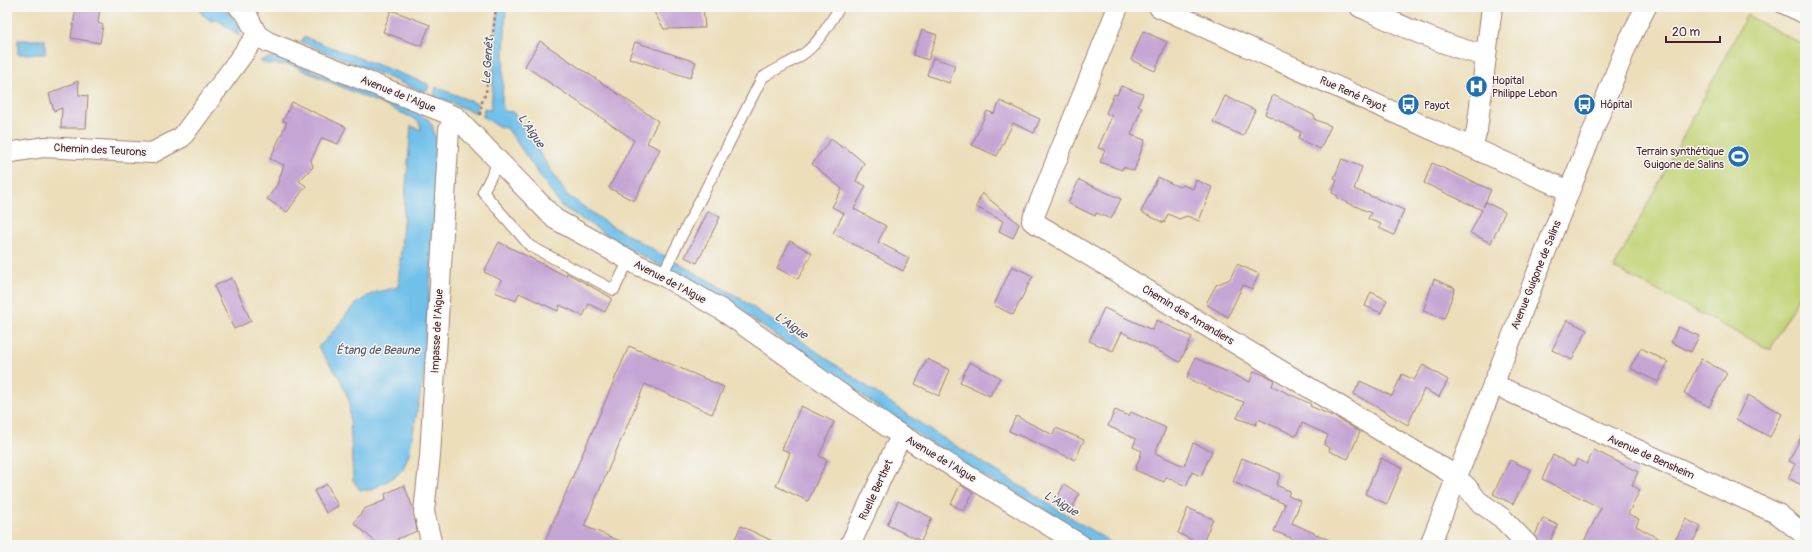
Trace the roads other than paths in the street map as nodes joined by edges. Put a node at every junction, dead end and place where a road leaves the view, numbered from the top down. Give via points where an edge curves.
1 (239, 7) edge
2 (840, 7) edge
3 (1118, 7) edge
4 (1159, 7) edge
5 (1492, 7) edge
6 (1646, 7) edge
7 (1780, 7) edge
8 (1367, 8) edge
9 (1805, 19) edge
10 (257, 35) junction
11 (1486, 56) junction
12 (456, 117) junction
13 (1472, 147) junction
14 (7, 153) edge
15 (500, 161) junction
16 (1569, 191) junction
17 (629, 260) junction
18 (662, 275) junction
19 (1493, 384) junction
20 (902, 436) junction
21 (1456, 477) junction
22 (1805, 535) edge
23 (432, 545) edge
24 (850, 545) edge
25 (1081, 545) edge
26 (1430, 545) edge
27 (1528, 545) edge

1 - 10 street via 247,15
2 - 18 lane via 806,52 762,78
3 - 21 street, Chemin des Amandiers via 1032,221
4 - 13 street, Rue René Payot
5 - 11 street
6 - 16 street, Avenue Guigone de Salins via 1628,42
7 - 9 lane
8 - 11 street via 1431,39
10 - 12 street, Avenue de l'Aigue via 308,59
10 - 14 street, Chemin des Teurons via 182,137 152,153 44,147
11 - 13 street via 1477,130
12 - 15 street, Avenue de l'Aigue
12 - 23 street, Impasse de l'Aigue via 449,129 430,456 424,512
13 - 16 street, Rue René Payot
15 - 17 street, Avenue de l'Aigue via 555,219
15 - 17 lane via 483,192 530,246 614,290
16 - 19 street, Avenue Guigone de Salins
17 - 18 street, Avenue de l'Aigue
18 - 20 street, Avenue de l'Aigue via 722,310
19 - 21 street, Avenue Guigone de Salins
19 - 22 street, Avenue de Bensheim via 1778,514
20 - 24 street, Ruelle Berthet
20 - 25 street, Avenue de l'Aigue
21 - 26 street, Avenue Guigone de Salins
21 - 27 street, Chemin des Amandiers via 1478,501 1502,518

